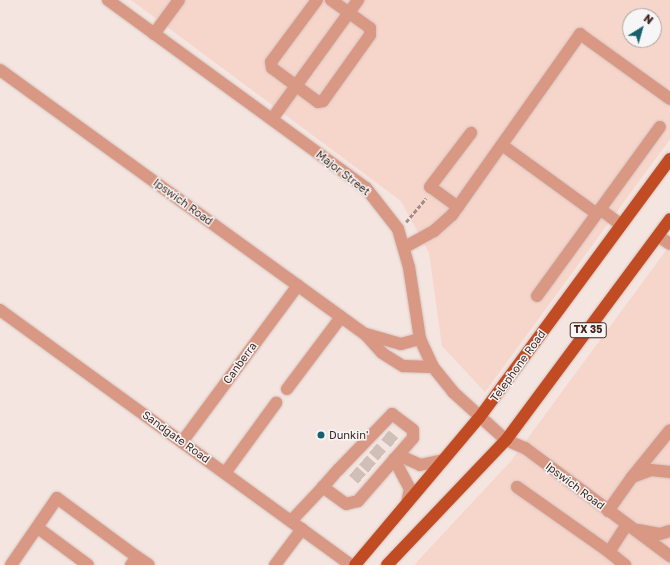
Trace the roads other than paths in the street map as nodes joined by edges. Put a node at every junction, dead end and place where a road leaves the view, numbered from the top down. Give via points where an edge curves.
1 (108, 0) edge
2 (179, 0) edge
3 (317, 0) edge
4 (331, 0) edge
5 (358, 0) edge
6 (123, 4) edge
7 (349, 13) junction
8 (154, 34) junction
9 (0, 70) edge
10 (296, 86) junction
11 (670, 99) edge
12 (272, 119) junction
13 (660, 127) dead end
14 (471, 133) dead end
15 (502, 144) junction
16 (670, 159) edge
17 (458, 207) junction
18 (599, 211) junction
19 (670, 219) edge
20 (621, 225) junction
21 (658, 236) junction
22 (670, 244) edge
23 (404, 247) junction
24 (298, 285) junction
25 (537, 296) dead end
26 (0, 310) edge
27 (341, 317) junction
28 (365, 334) junction
29 (420, 339) junction
30 (433, 367) junction
31 (287, 389) dead end
32 (276, 403) dead end
33 (479, 418) junction
34 (670, 430) edge
35 (506, 440) junction
36 (182, 442) junction
37 (394, 455) junction
38 (444, 460) junction
39 (670, 472) edge
40 (225, 473) junction
41 (632, 477) junction
42 (323, 487) junction
43 (517, 487) dead end
44 (407, 504) junction
45 (608, 511) junction
46 (291, 521) junction
47 (631, 527) junction
48 (38, 528) junction
49 (302, 529) junction
50 (670, 531) edge
51 (608, 552) junction
52 (670, 556) edge
53 (134, 561) edge
54 (281, 563) edge
55 (11, 565) edge
56 (88, 565) edge
57 (149, 565) edge
58 (351, 565) edge
59 (355, 565) edge
60 (387, 565) edge
61 (625, 565) edge

1 - 6 street, Major Street
2 - 8 street
3 - 10 street via 271,62 272,68
4 - 7 street
5 - 7 street
6 - 8 street, Major Street
7 - 10 street
7 - 10 street via 370,28 370,35 323,102
8 - 12 street, Major Street
9 - 24 street, Ipswich Road
10 - 12 street
11 - 15 street via 580,34
12 - 23 street, Major Street via 366,188 398,229
13 - 18 street
14 - 17 street via 432,189
15 - 17 street
15 - 18 street
16 - 20 main road, Telephone Road / TX 35
17 - 23 street via 434,231
18 - 20 street
18 - 25 street
19 - 21 main road, TX 35
20 - 33 main road, Telephone Road / TX 35
21 - 22 street
21 - 35 main road, TX 35
23 - 29 street, Major Street
24 - 27 street, Ipswich Road
24 - 36 street, Canberra
26 - 36 street, Sandgate Road
27 - 28 street, Ipswich Road
27 - 31 street
28 - 29 street, Ipswich Road via 401,344
28 - 30 street, Ipswich Road via 382,353 403,366
29 - 30 street, Major Street
30 - 33 street, Major Street
32 - 40 street
33 - 35 street, Ipswich Road
33 - 38 main road, Telephone Road / TX 35
34 - 41 street
35 - 45 street, Ipswich Road via 525,448
35 - 60 main road, TX 35
36 - 40 street, Sandgate Road
37 - 38 street via 420,465
37 - 42 street via 376,472 352,504
37 - 42 street via 414,434 401,417 392,414 382,432 359,457
37 - 44 street via 410,489
38 - 44 main road, Telephone Road / TX 35
39 - 41 street via 651,470
40 - 46 street, Sandgate Road
41 - 45 street
42 - 46 street
43 - 51 street
44 - 59 main road, Telephone Road / TX 35
45 - 47 street, Ipswich Road
46 - 49 street, Sandgate Road
47 - 50 street via 660,534
47 - 51 street
47 - 52 street, Ipswich Road
48 - 53 street via 57,498
48 - 55 street
48 - 56 street
49 - 54 street
49 - 58 street, Sandgate Road
51 - 61 street
53 - 57 street

